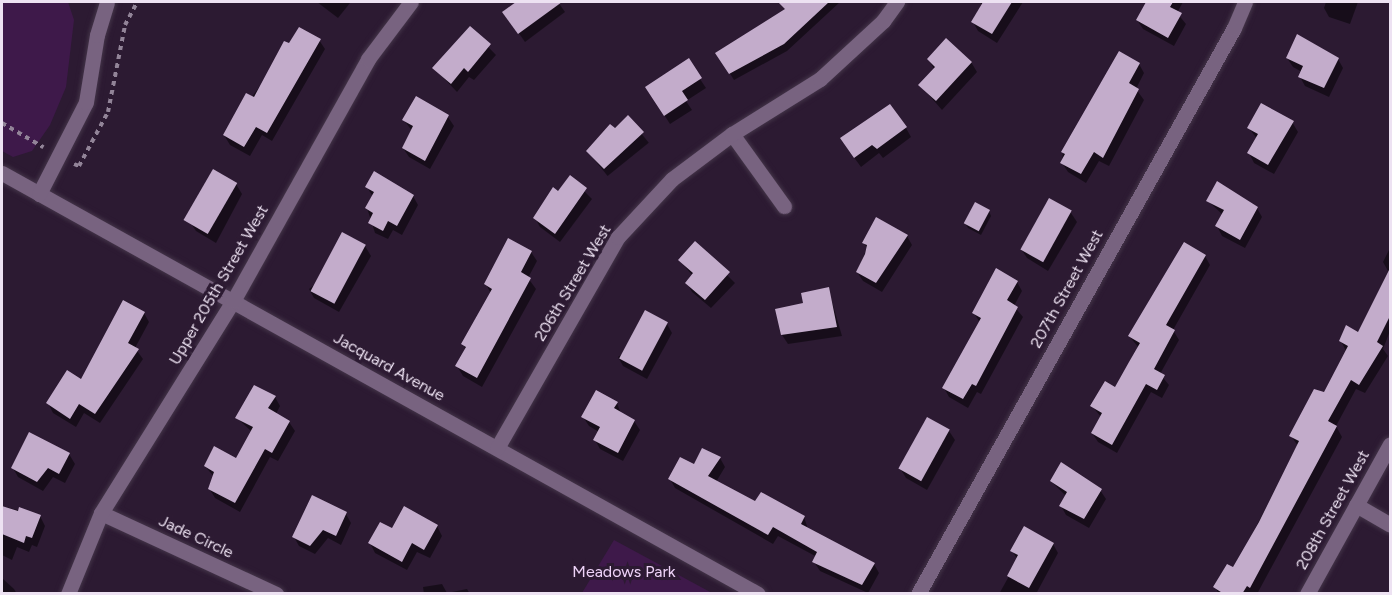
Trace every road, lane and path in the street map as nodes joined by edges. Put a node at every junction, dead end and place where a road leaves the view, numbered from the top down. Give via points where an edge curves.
1 (106, 2) edge
2 (411, 2) edge
3 (897, 2) edge
4 (1245, 2) edge
5 (732, 134) junction
6 (2, 173) edge
7 (39, 194) junction
8 (784, 206) dead end
9 (233, 301) junction
10 (1390, 444) edge
11 (497, 448) junction
12 (1356, 505) junction
13 (100, 513) junction
14 (1390, 525) edge
15 (69, 594) edge
16 (276, 594) edge
17 (758, 594) edge
18 (918, 594) edge
19 (1307, 594) edge

1 - 7 street via 86,102
2 - 9 street, Upper 205th Street West via 368,59
3 - 5 street, 206th Street West via 883,21 820,79
4 - 18 street, 207th Street West
5 - 8 street
5 - 11 street, 206th Street West via 672,179 618,237
6 - 7 street, Jacquard Avenue
7 - 9 street, Jacquard Avenue
9 - 11 street, Jacquard Avenue
9 - 13 street, Upper 205th Street West
10 - 12 street, 208th Street West
11 - 17 street, Jacquard Avenue
12 - 14 street
12 - 19 street, 208th Street West
13 - 15 street, Upper 205th Street West
13 - 16 street, Jade Circle

